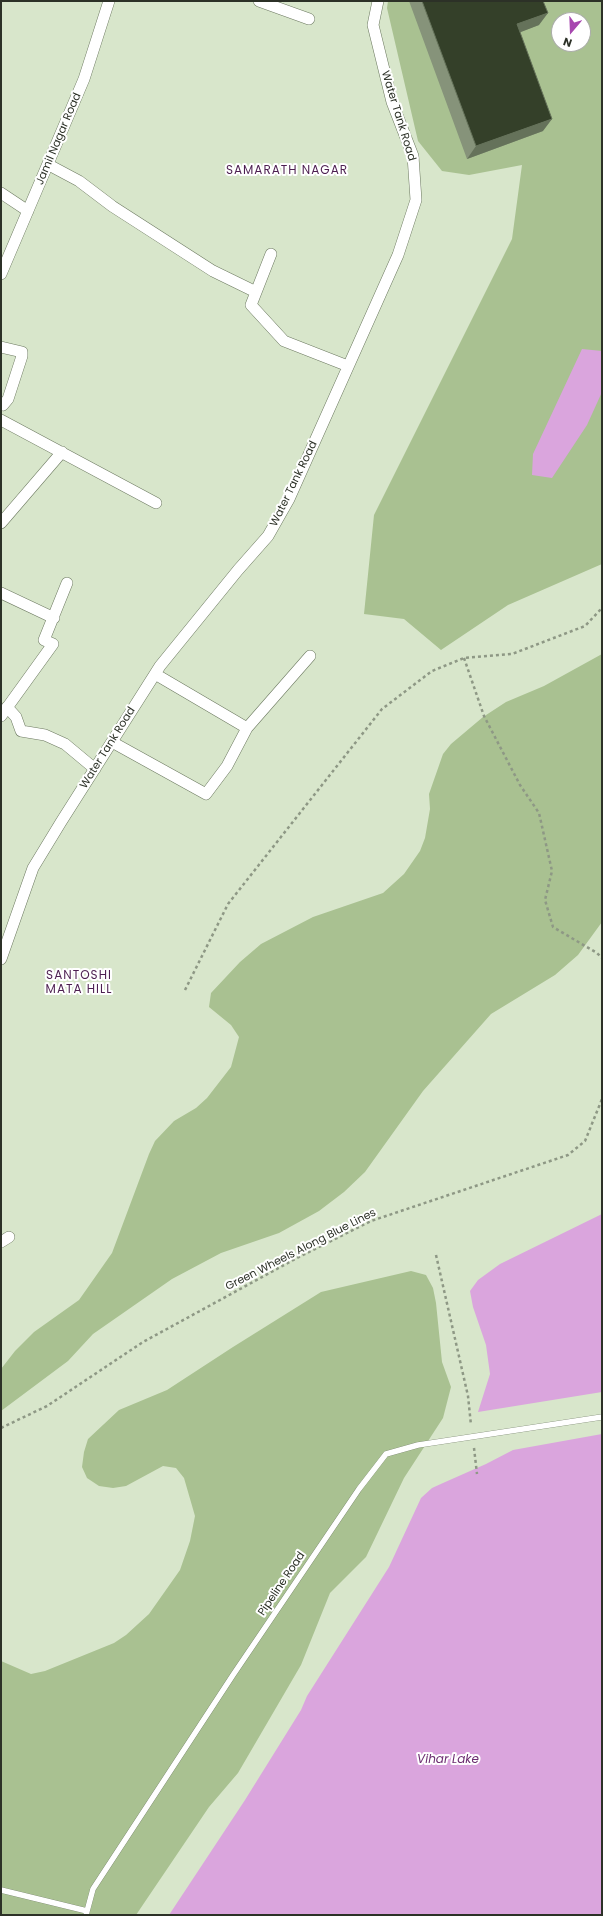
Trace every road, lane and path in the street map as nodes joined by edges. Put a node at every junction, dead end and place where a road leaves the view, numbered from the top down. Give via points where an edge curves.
1 (109, 1) edge
2 (258, 1) edge
3 (378, 1) edge
4 (309, 19) dead end
5 (48, 165) junction
6 (1, 193) edge
7 (28, 211) junction
8 (271, 254) dead end
9 (1, 274) edge
10 (256, 292) junction
11 (1, 347) edge
12 (348, 366) junction
13 (1, 404) edge
14 (1, 420) edge
15 (62, 452) junction
16 (156, 503) dead end
17 (1, 524) edge
18 (67, 583) dead end
19 (1, 593) edge
20 (602, 608) edge
21 (54, 618) junction
22 (310, 656) dead end
23 (464, 658) junction
24 (155, 674) junction
25 (4, 712) edge
26 (247, 728) junction
27 (112, 742) junction
28 (95, 769) junction
29 (602, 958) edge
30 (1, 959) edge
31 (185, 990) dead end
32 (602, 1099) edge
33 (436, 1255) dead end
34 (602, 1417) edge
35 (471, 1426) dead end
36 (1, 1428) edge
37 (474, 1448) dead end
38 (477, 1474) dead end
39 (1, 1890) edge
40 (87, 1913) edge

1 - 5 street, Jamil Nagar Road via 84,79
2 - 4 street
3 - 12 street, Water Tank Road via 373,25 392,102 413,156 416,200 398,255
5 - 7 street, Jamil Nagar Road
5 - 10 street via 79,181 112,206 213,271
6 - 7 street
7 - 9 street, Jamil Nagar Road
8 - 10 street
10 - 12 street via 251,305 284,341
11 - 13 street via 22,352 22,356 8,399
12 - 24 street, Water Tank Road via 289,499 268,536
14 - 15 street
15 - 16 street
15 - 17 street
18 - 21 street
19 - 21 street
20 - 23 path via 586,626 512,654
21 - 25 street via 44,640 53,644
22 - 26 street
23 - 29 path via 484,716 520,785 539,813 552,871 545,900 553,927
23 - 31 path via 432,671 382,709 228,904
24 - 26 street
24 - 27 street, Water Tank Road
25 - 28 street via 16,717 22,731 45,735 65,744
26 - 27 street via 227,766 206,794
27 - 28 street, Water Tank Road
28 - 30 street, Water Tank Road via 33,868
32 - 36 path, Green Wheels Along Blue Lines via 585,1141 568,1155 371,1221 297,1258 143,1342 47,1406
33 - 35 path via 468,1396
34 - 40 lane, Pipeline Road via 418,1445 386,1454 359,1489 228,1681 93,1889
37 - 38 path
39 - 40 lane

